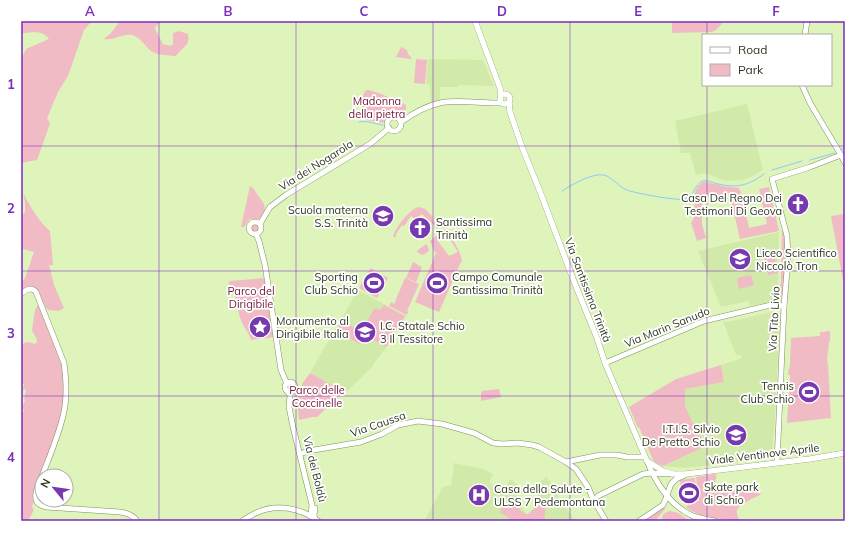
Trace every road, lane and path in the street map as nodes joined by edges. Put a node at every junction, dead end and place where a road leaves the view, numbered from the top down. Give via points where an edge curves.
1 (475, 21) edge
2 (806, 21) edge
3 (805, 34) edge
4 (802, 86) edge
5 (504, 100) junction
6 (401, 122) junction
7 (389, 128) junction
8 (840, 153) junction
9 (845, 163) edge
10 (260, 224) junction
11 (256, 234) junction
12 (21, 294) edge
13 (784, 306) junction
14 (605, 363) junction
15 (290, 384) junction
16 (287, 391) junction
17 (289, 402) junction
18 (301, 453) junction
19 (845, 453) edge
20 (646, 459) junction
21 (566, 462) junction
22 (777, 462) junction
23 (45, 468) edge
24 (652, 473) junction
25 (643, 474) junction
26 (673, 474) junction
27 (686, 474) junction
28 (667, 496) junction
29 (594, 501) junction
30 (662, 505) junction
31 (676, 506) junction
32 (61, 508) edge
33 (313, 516) edge
34 (137, 521) edge
35 (242, 521) edge
36 (606, 521) edge
37 (639, 521) edge
38 (715, 521) edge

1 - 5 main road, Via Santissima Trinità
2 - 3 street
4 - 8 street
5 - 6 street, Via dei Nogarola via 491,104 440,103
5 - 14 main road, Via Santissima Trinità
6 - 7 street, Via dei Nogarola via 398,130 392,131
6 - 7 street, Via dei Nogarola via 398,118 391,118 388,122
7 - 10 street, Via dei Nogarola via 370,144 286,195 270,207
8 - 9 street
8 - 13 street, Via Tito Livio via 810,167 772,179 787,236 788,260
10 - 11 street via 261,230
10 - 11 street via 255,221 249,224 250,232
11 - 15 street via 265,265 281,370
12 - 23 street via 31,289 36,292 64,363 64,413
13 - 14 street, Via Marin Sanudo via 771,305 704,321
13 - 22 street, Via Tito Livio
14 - 20 main road, Via Santissima Trinità
15 - 16 street, Via dei Boldù via 285,388
15 - 16 street via 291,392
15 - 17 street
16 - 17 street, Via dei Boldù via 290,395
17 - 18 street, Via dei Boldù
18 - 21 street, Via Caussa via 361,442 398,425 418,421 442,424 474,433 493,443 532,445
18 - 33 street, Via dei Boldù
19 - 22 main road, Viale Ventinove Aprile
20 - 21 street via 600,455
20 - 24 street, Via Santissima Trinità
20 - 25 street
20 - 26 main road, Viale Ventinove Aprile via 663,471
21 - 29 street, Via Caussa via 576,469
22 - 27 main road, Viale Ventinove Aprile
24 - 25 street
24 - 26 street, Viale Ventinove Aprile
24 - 28 street, Via Santissima Trinità
25 - 29 street via 598,496
26 - 27 main road, Viale Ventinove Aprile
27 - 28 street, Viale Ventinove Aprile via 671,484
28 - 30 street, Viale Ventinove Aprile
28 - 31 street, Via Santissima Trinità
29 - 36 street, Via Caussa
30 - 31 street
30 - 37 street
31 - 38 street via 695,516
32 - 34 street via 127,513
33 - 35 street via 286,508 267,509 256,512

